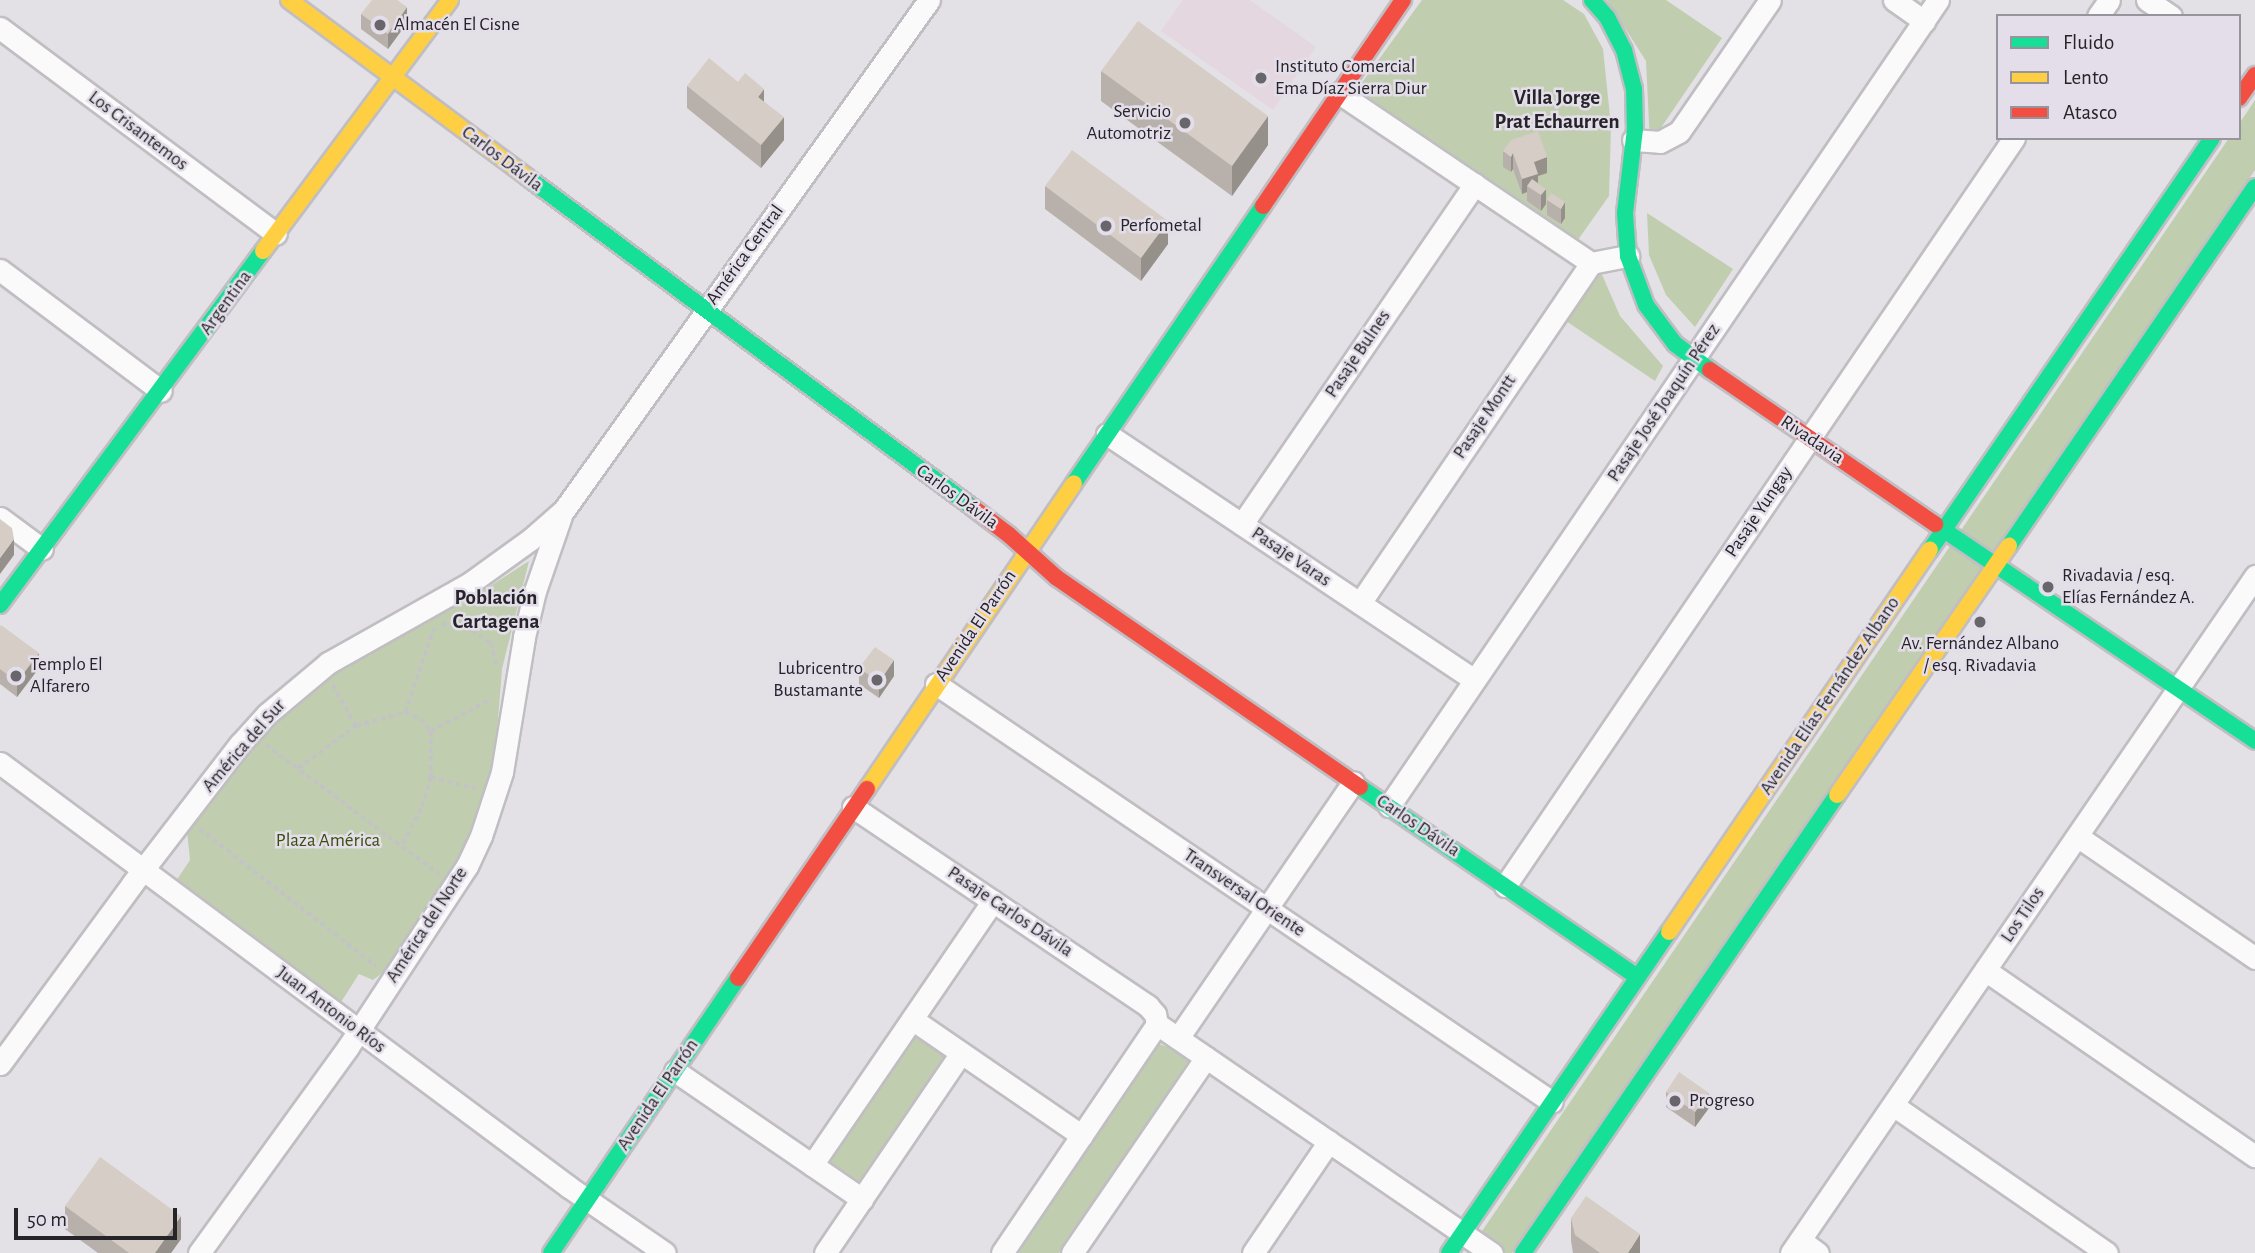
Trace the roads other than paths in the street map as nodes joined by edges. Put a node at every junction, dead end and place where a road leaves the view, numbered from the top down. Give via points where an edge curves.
1 (289, 0) edge
2 (450, 0) edge
3 (929, 0) edge
4 (1403, 0) edge
5 (1592, 0) edge
6 (1770, 0) edge
7 (1894, 0) edge
8 (1938, 0) edge
9 (2147, 0) edge
10 (2168, 14) edge
11 (1924, 21) junction
12 (0, 29) edge
13 (2255, 74) edge
14 (392, 78) junction
15 (1339, 93) junction
16 (2241, 95) edge
17 (1633, 140) junction
18 (2013, 140) edge
19 (2211, 140) edge
20 (1475, 184) junction
21 (2255, 187) edge
22 (276, 234) junction
23 (1628, 256) junction
24 (1591, 263) junction
25 (0, 270) edge
26 (705, 311) junction
27 (1694, 359) junction
28 (160, 391) junction
29 (1107, 433) junction
30 (1810, 439) junction
31 (564, 510) junction
32 (0, 518) edge
33 (1242, 524) junction
34 (1944, 530) junction
35 (41, 549) junction
36 (1026, 552) junction
37 (1995, 565) junction
38 (2255, 576) edge
39 (1360, 603) junction
40 (0, 605) edge
41 (1474, 680) junction
42 (936, 684) junction
43 (2178, 689) junction
44 (2255, 741) edge
45 (0, 763) edge
46 (1353, 782) junction
47 (1389, 806) junction
48 (853, 807) junction
49 (2077, 836) junction
50 (143, 870) junction
51 (1505, 886) junction
52 (993, 901) junction
53 (1267, 908) junction
54 (2255, 958) edge
55 (1985, 970) junction
56 (1637, 977) junction
57 (912, 1019) junction
58 (1157, 1024) junction
59 (359, 1031) junction
60 (1178, 1038) junction
61 (961, 1053) junction
62 (1206, 1057) junction
63 (0, 1063) edge
64 (675, 1070) junction
65 (1552, 1102) junction
66 (1893, 1105) junction
67 (1082, 1136) junction
68 (1329, 1142) junction
69 (2255, 1156) edge
70 (812, 1165) junction
71 (862, 1199) junction
72 (587, 1200) junction
73 (1462, 1233) junction
74 (1796, 1247) edge
75 (199, 1253) edge
76 (551, 1253) edge
77 (665, 1253) edge
78 (825, 1253) edge
79 (1002, 1253) edge
80 (1072, 1253) edge
81 (1253, 1253) edge
82 (1449, 1253) edge
83 (1492, 1253) edge
84 (1523, 1253) edge
85 (1818, 1253) edge
86 (2107, 1253) edge

1 - 14 main road, Carlos Dávila
2 - 14 main road, Argentina
3 - 26 street, América Central
4 - 15 main road, Avenida El Parrón
5 - 17 main road, Rivadavia via 1616,33 1630,67
6 - 17 street via 1679,132 1660,142
7 - 11 street
8 - 11 street, Pasaje José Joaquín Pérez
9 - 10 street
11 - 27 street, Pasaje José Joaquín Pérez
12 - 22 street, Los Crisantemos
13 - 16 main road
14 - 22 main road, Argentina
14 - 26 main road, Carlos Dávila
15 - 20 street
15 - 29 main road, Avenida El Parrón
17 - 23 main road, Rivadavia via 1625,213
18 - 30 street, Pasaje Yungay
19 - 34 main road, Avenida Elías Fernández Albano
20 - 24 street
20 - 33 street, Pasaje Bulnes
21 - 37 main road
22 - 28 main road, Argentina
23 - 24 street
23 - 27 main road, Rivadavia via 1646,305 1675,344
24 - 39 street, Pasaje Montt
25 - 28 street
26 - 31 street, América Central
26 - 36 main road, Carlos Dávila
27 - 30 main road, Rivadavia
27 - 41 street, Pasaje José Joaquín Pérez
28 - 35 main road, Argentina
29 - 33 street, Pasaje Varas
29 - 36 main road, Avenida El Parrón
30 - 34 main road, Rivadavia
30 - 51 street, Pasaje Yungay
31 - 50 street, América del Sur via 488,571 352,647 304,680 240,744
31 - 59 street, América del Norte via 526,625 502,772 481,836 453,891
32 - 35 street
33 - 39 street, Pasaje Varas
34 - 37 main road, Rivadavia
34 - 56 main road, Avenida Elías Fernández Albano
35 - 40 main road, Argentina
36 - 42 main road, Avenida El Parrón
36 - 46 main road, Carlos Dávila
37 - 43 main road, Rivadavia
37 - 84 main road
38 - 43 street, Los Tilos
39 - 41 street, Pasaje Varas
41 - 47 street, Pasaje José Joaquín Pérez
42 - 48 main road, Avenida El Parrón
42 - 53 street, Transversal Oriente
43 - 44 main road, Rivadavia
43 - 49 street, Los Tilos
45 - 50 street, Juan Antonio Ríos
46 - 47 main road, Carlos Dávila
46 - 53 street
47 - 51 main road, Carlos Dávila
48 - 52 street, Pasaje Carlos Dávila
48 - 64 main road, Avenida El Parrón
49 - 54 street
49 - 55 street, Los Tilos
50 - 59 street, Juan Antonio Ríos
50 - 63 street, América del Sur
51 - 56 main road, Carlos Dávila
52 - 57 street
52 - 58 street, Pasaje Carlos Dávila via 1148,1006 1156,1014
53 - 60 street
53 - 65 street, Transversal Oriente
55 - 66 street, Los Tilos
55 - 69 street
56 - 65 main road, Avenida Elías Fernández Albano
57 - 61 street
57 - 70 street
58 - 60 street
58 - 67 street
59 - 72 street, Juan Antonio Ríos
59 - 75 street, América del Norte
60 - 62 street
61 - 67 street
61 - 71 street
62 - 68 street
62 - 80 street
64 - 70 street
64 - 72 main road, Avenida El Parrón
65 - 73 main road, Avenida Elías Fernández Albano
66 - 74 street, Los Tilos
66 - 86 street
67 - 79 street
68 - 73 street
68 - 81 street
70 - 71 street
71 - 78 street
72 - 76 main road, Avenida El Parrón
72 - 77 street, Juan Antonio Ríos
73 - 82 main road, Avenida Elías Fernández Albano
73 - 83 street
74 - 85 street

